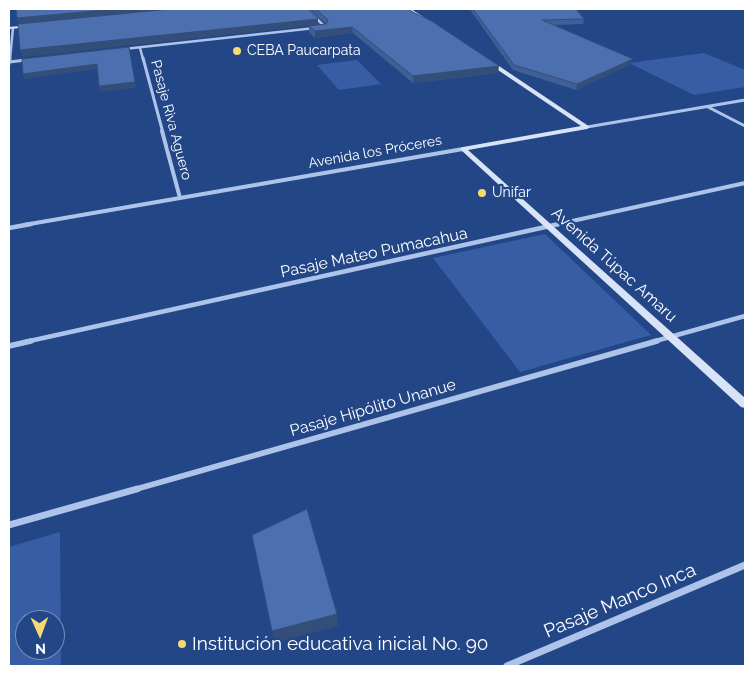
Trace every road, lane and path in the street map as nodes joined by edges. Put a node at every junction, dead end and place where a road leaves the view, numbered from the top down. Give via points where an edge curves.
1 (307, 9) edge
2 (409, 9) edge
3 (42, 25) edge
4 (434, 25) edge
5 (11, 28) edge
6 (140, 48) junction
7 (121, 50) edge
8 (484, 58) edge
9 (28, 60) edge
10 (9, 63) edge
11 (745, 100) edge
12 (708, 106) junction
13 (745, 126) edge
14 (586, 128) junction
15 (462, 149) junction
16 (745, 183) edge
17 (180, 198) junction
18 (550, 227) junction
19 (9, 228) edge
20 (745, 316) edge
21 (671, 338) junction
22 (9, 346) edge
23 (745, 404) edge
24 (9, 525) edge
25 (745, 565) edge
26 (507, 666) edge

1 - 6 street via 325,27
2 - 4 street
3 - 5 street
5 - 10 street
6 - 7 street
6 - 17 street, Pasaje Riva Aguero
8 - 14 street
9 - 10 street
11 - 12 street, Avenida los Próceres
12 - 13 street
12 - 14 street, Avenida los Próceres
14 - 15 street, Avenida los Próceres
15 - 17 street, Avenida los Próceres
15 - 18 street, Avenida Túpac Amaru
16 - 18 street, Pasaje Mateo Pumacahua
17 - 19 street, Avenida los Próceres
18 - 21 street, Avenida Túpac Amaru
18 - 22 street, Pasaje Mateo Pumacahua
20 - 21 street, Pasaje Hipólito Unanue
21 - 23 street, Avenida Túpac Amaru
21 - 24 street, Pasaje Hipólito Unanue
25 - 26 street, Pasaje Manco Inca

